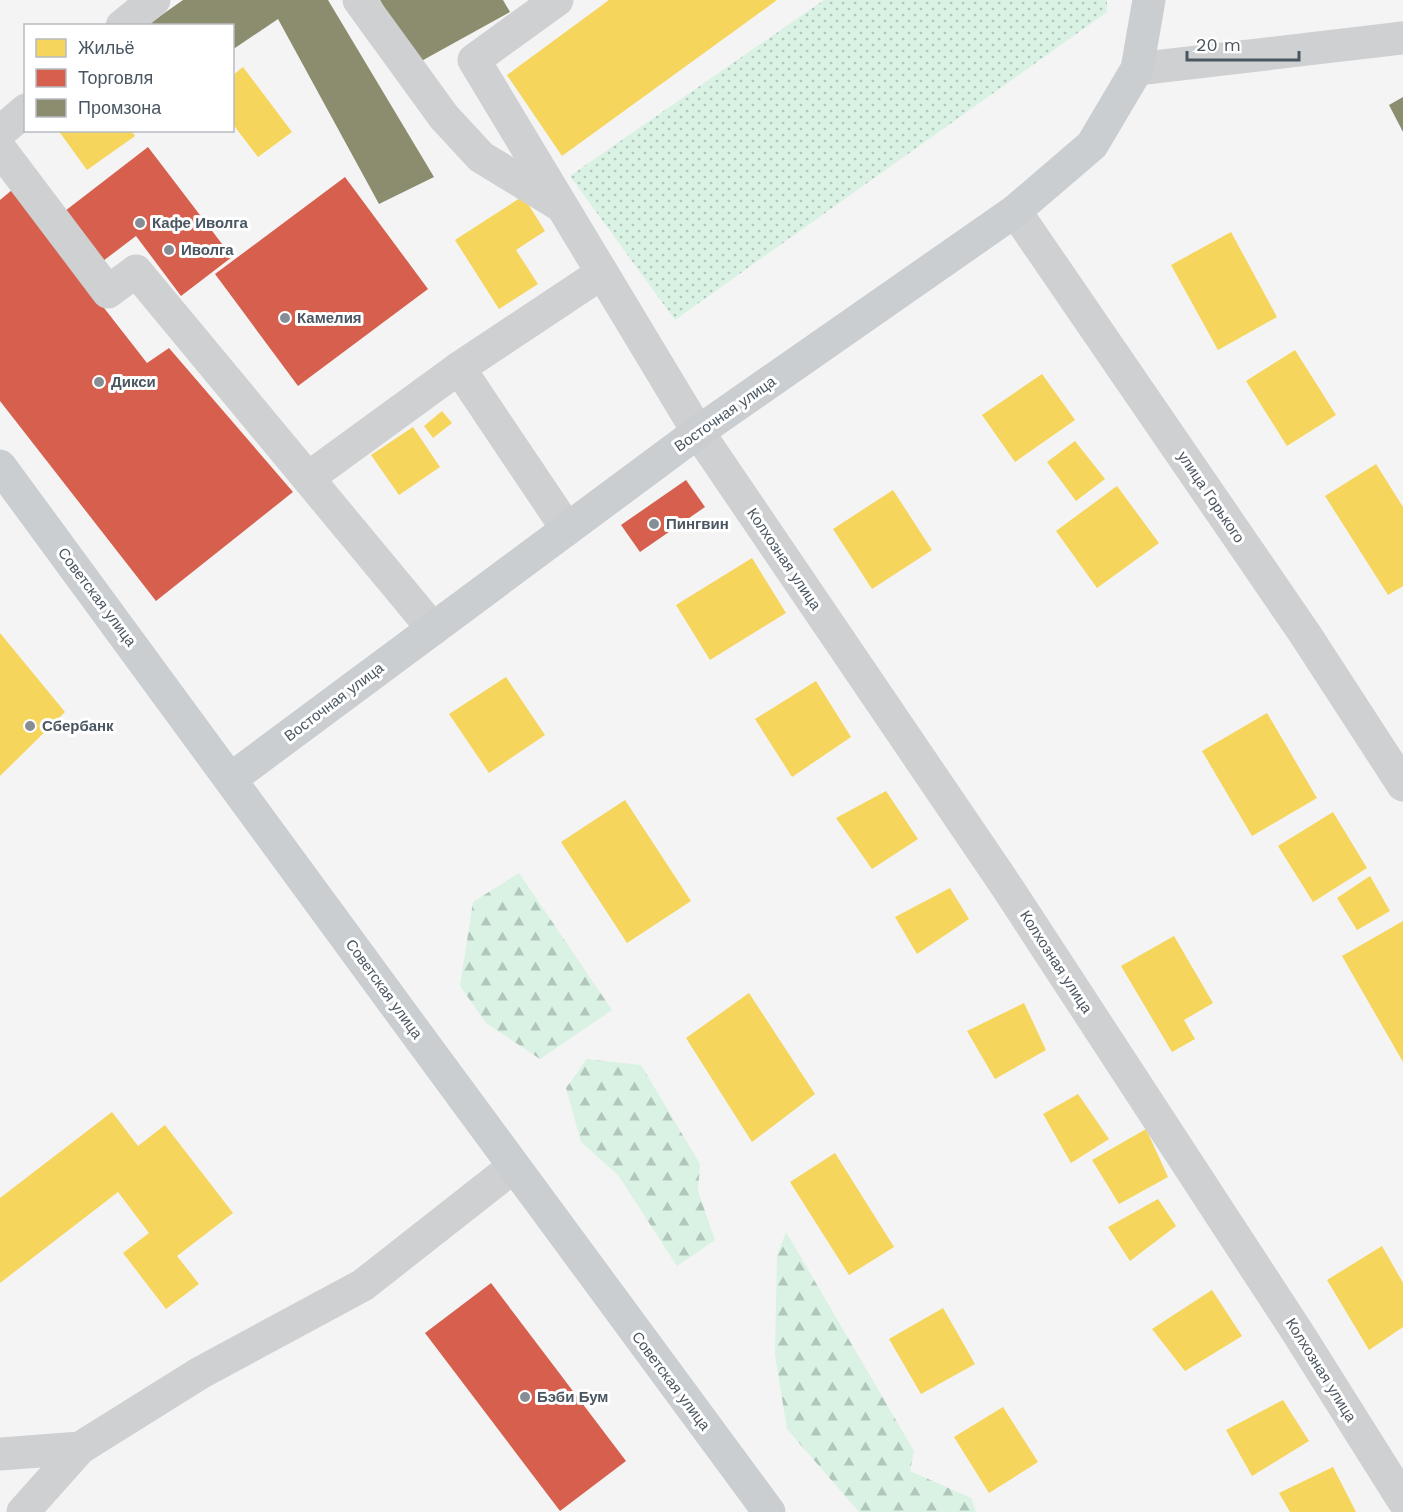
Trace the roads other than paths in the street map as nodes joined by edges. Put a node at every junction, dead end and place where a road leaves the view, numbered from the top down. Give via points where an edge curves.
1 (154, 0) edge
2 (358, 0) edge
3 (557, 0) edge
4 (1149, 0) edge
5 (125, 24) edge
6 (1403, 38) edge
7 (1137, 69) junction
8 (24, 112) edge
9 (0, 132) edge
10 (0, 149) edge
11 (561, 206) junction
12 (1015, 211) junction
13 (602, 273) junction
14 (459, 368) junction
15 (698, 432) junction
16 (0, 466) edge
17 (308, 478) junction
18 (567, 529) junction
19 (433, 629) junction
20 (232, 778) junction
21 (1403, 785) edge
22 (512, 1168) junction
23 (80, 1448) junction
24 (0, 1454) edge
25 (1403, 1500) edge
26 (23, 1512) edge
27 (769, 1512) edge

1 - 5 street
2 - 11 street via 444,117 481,157
3 - 11 street, Колхозная улица via 474,60
4 - 7 main road, Восточная улица
6 - 7 street
7 - 12 main road, Восточная улица via 1092,145
8 - 9 street
10 - 17 street via 108,292 136,271
11 - 13 street, Колхозная улица
12 - 15 main road, Восточная улица
12 - 21 street, улица Горького via 1305,634
13 - 14 street
13 - 15 street, Колхозная улица
14 - 17 street
14 - 18 street
15 - 18 main road, Восточная улица
15 - 25 street, Колхозная улица via 1013,897 1298,1332
16 - 20 main road, Советская улица
17 - 19 street
18 - 19 main road, Восточная улица
19 - 20 main road, Восточная улица
20 - 22 main road, Советская улица
22 - 23 street via 363,1285 200,1373
22 - 27 main road, Советская улица
23 - 24 street
23 - 26 street

